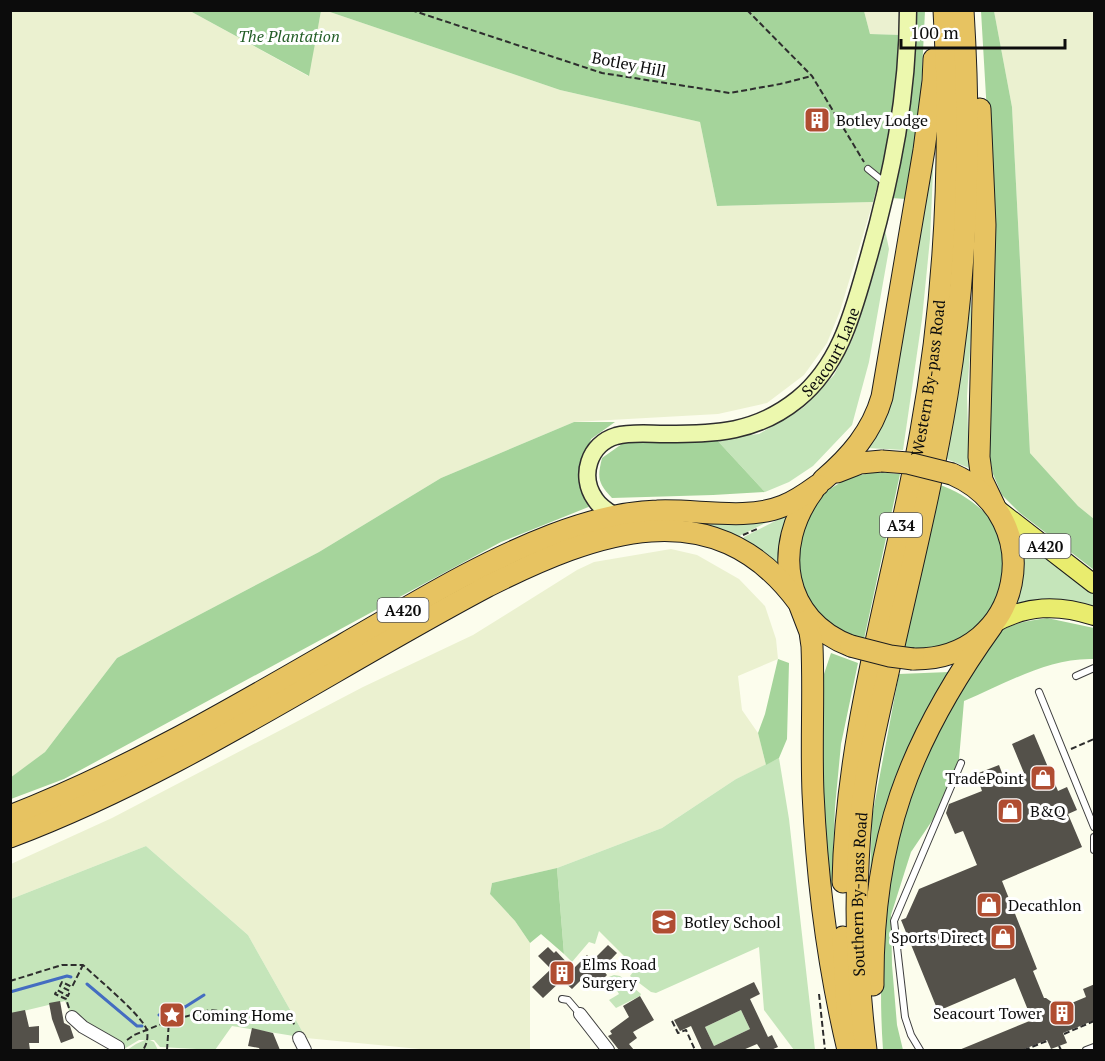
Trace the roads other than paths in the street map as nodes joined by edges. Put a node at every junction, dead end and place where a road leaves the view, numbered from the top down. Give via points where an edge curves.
1 (908, 10) edge
2 (933, 10) edge
3 (944, 10) edge
4 (963, 10) edge
5 (969, 10) edge
6 (868, 169) road end
7 (886, 192) junction
8 (820, 483) junction
9 (995, 506) junction
10 (615, 516) junction
11 (1095, 584) edge
12 (799, 604) junction
13 (1095, 616) edge
14 (992, 625) junction
15 (1095, 668) edge
16 (1076, 676) dead end
17 (1039, 692) dead end
18 (864, 740) junction
19 (961, 763) dead end
20 (10, 816) edge
21 (1095, 827) edge
22 (10, 837) edge
23 (1095, 837) edge
24 (1095, 850) edge
25 (562, 999) dead end
26 (580, 1014) joint
27 (72, 1017) road end
28 (299, 1038) road end
29 (1095, 1047) edge
30 (118, 1049) edge
31 (305, 1050) edge
32 (608, 1050) edge
33 (850, 1050) edge
34 (866, 1050) edge
35 (876, 1050) edge
36 (920, 1050) edge
37 (1086, 1050) edge

1 - 7 street, Seacourt Lane via 901,115
2 - 8 highway via 929,114 882,397 863,439
3 - 18 highway, Western By-pass Road / A34 via 948,100 946,197 934,348 919,441 865,688
4 - 18 highway, Western By-pass Road / A34 via 966,189 954,344 939,442
5 - 9 highway via 984,185 979,457 982,480
6 - 7 lane
7 - 10 street, Seacourt Lane via 851,317 834,358 817,381 774,416 743,428 707,434 625,434 602,443 591,455 587,480 593,497
8 - 9 highway, bridge via 851,466 882,461 918,465 952,474 977,488
8 - 10 highway, A420 via 795,501 766,511 659,511
8 - 12 highway via 798,515 790,542 789,572
9 - 11 main road, A420
9 - 14 highway via 1011,540 1014,570 1009,596
10 - 20 highway, A420 via 564,530 512,552 155,751
12 - 14 highway, bridge via 828,634 851,646 913,659 959,650 976,641
12 - 22 highway, A420 via 755,558 709,536 659,531 593,542 537,562 488,586 164,768
12 - 33 highway via 812,646 813,781 821,893 836,999
13 - 14 main road via 1056,607 1036,608
14 - 35 highway via 931,722 906,776 890,826 875,923
15 - 16 lane
17 - 21 lane
18 - 33 highway, Southern By-pass Road / A34 via 846,822 843,900
18 - 34 highway, Southern By-pass Road / A34 via 857,892
19 - 36 lane via 894,921 905,1017
23 - 24 lane
25 - 26 lane via 568,1000
26 - 32 street
27 - 30 street
28 - 31 street
29 - 37 lane

